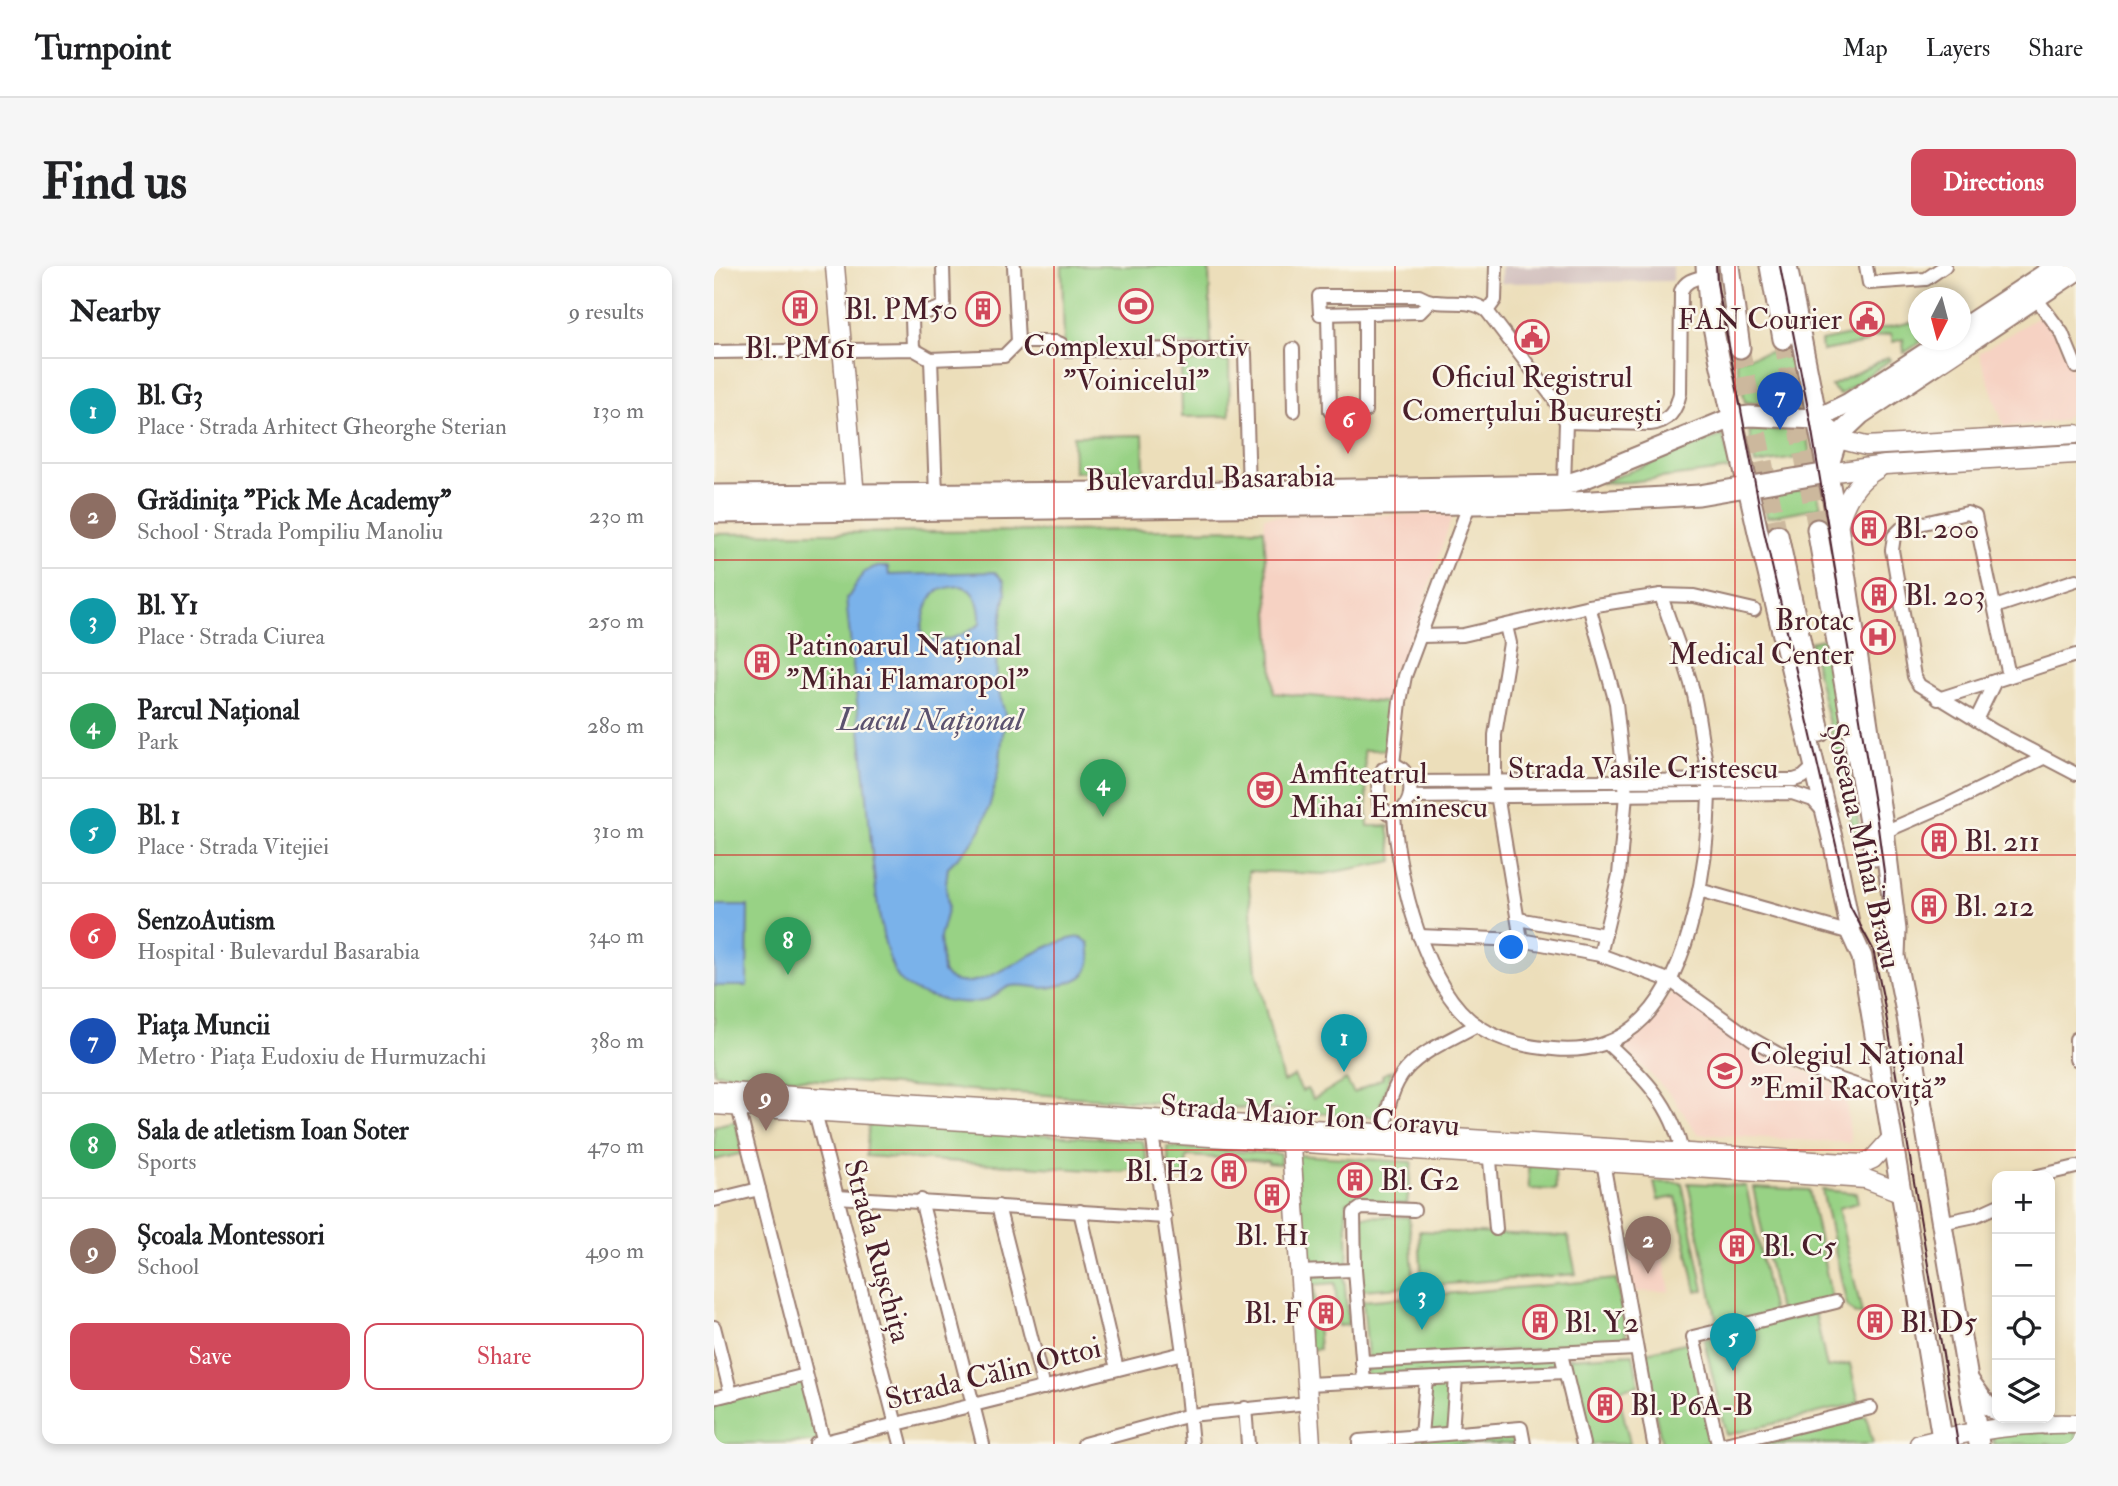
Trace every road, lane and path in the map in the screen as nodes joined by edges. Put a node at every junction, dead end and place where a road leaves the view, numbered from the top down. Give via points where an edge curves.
1 (835, 266) edge
2 (943, 266) edge
3 (1014, 266) edge
4 (1496, 266) edge
5 (1728, 266) edge
6 (1770, 266) edge
7 (1787, 266) edge
8 (1866, 266) edge
9 (1945, 266) edge
10 (2057, 266) edge
11 (1706, 271) edge
12 (2076, 271) edge
13 (2036, 298) junction
14 (1430, 302) junction
15 (1487, 311) junction
16 (1365, 313) junction
17 (1328, 314) junction
18 (1971, 323) edge
19 (1783, 339) tunnel mouth
20 (1018, 342) junction
21 (1740, 348) tunnel mouth
22 (913, 349) junction
23 (1293, 349) dead end
24 (842, 350) junction
25 (1930, 350) edge
26 (714, 352) edge
27 (931, 359) junction
28 (2076, 367) edge
29 (1294, 411) dead end
30 (1330, 411) dead end
31 (1366, 411) dead end
32 (1732, 418) junction
33 (1817, 419) junction
34 (1566, 422) junction
35 (2076, 433) edge
36 (1838, 436) junction
37 (2076, 454) edge
38 (1885, 465) junction
39 (1828, 473) junction
40 (1564, 485) junction
41 (1748, 487) junction
42 (1249, 491) junction
43 (714, 495) edge
44 (936, 495) junction
45 (856, 503) junction
46 (1469, 505) junction
47 (714, 513) edge
48 (1838, 526) junction
49 (1817, 529) tunnel mouth
50 (1778, 535) tunnel mouth
51 (2076, 580) edge
52 (1661, 594) junction
53 (1590, 606) junction
54 (1995, 607) junction
55 (1754, 610) dead end
56 (1506, 626) junction
57 (1421, 636) junction
58 (2076, 655) edge
59 (2009, 676) junction
60 (1995, 681) junction
61 (1938, 699) junction
62 (1976, 720) junction
63 (2043, 758) junction
64 (1393, 764) junction
65 (1815, 766) junction
66 (2076, 774) edge
67 (1709, 780) junction
68 (1409, 782) junction
69 (1495, 782) junction
70 (1626, 787) junction
71 (1709, 794) junction
72 (1496, 795) junction
73 (1410, 797) junction
74 (1394, 815) junction
75 (1826, 815) junction
76 (1885, 832) junction
77 (1699, 890) junction
78 (1518, 919) junction
79 (1851, 933) junction
80 (1605, 935) junction
81 (1419, 936) junction
82 (1521, 940) junction
83 (1601, 955) junction
84 (1895, 956) junction
85 (1862, 957) junction
86 (1671, 981) junction
87 (1477, 1025) junction
88 (2076, 1040) edge
89 (1608, 1044) junction
90 (2076, 1059) edge
91 (714, 1091) edge
92 (1885, 1095) junction
93 (738, 1100) junction
94 (714, 1105) edge
95 (816, 1105) junction
96 (1152, 1126) junction
97 (1385, 1134) junction
98 (1289, 1135) junction
99 (1891, 1139) junction
100 (1489, 1148) junction
101 (1603, 1155) junction
102 (1682, 1160) junction
103 (2076, 1167) edge
104 (2055, 1172) edge
105 (758, 1189) junction
106 (1900, 1192) junction
107 (837, 1197) junction
108 (714, 1200) edge
109 (921, 1200) junction
110 (998, 1206) junction
111 (1992, 1208) edge
112 (1414, 1210) dead end
113 (1080, 1211) junction
114 (1165, 1217) junction
115 (1941, 1223) junction
116 (1496, 1229) dead end
117 (1355, 1270) junction
118 (1298, 1272) junction
119 (1836, 1303) dead end
120 (714, 1327) edge
121 (1636, 1349) junction
122 (1183, 1353) junction
123 (1561, 1354) junction
124 (1362, 1362) junction
125 (1117, 1369) junction
126 (1565, 1372) junction
127 (1966, 1374) junction
128 (806, 1375) junction
129 (1456, 1377) junction
130 (1426, 1379) junction
131 (1364, 1382) junction
132 (1307, 1384) junction
133 (1044, 1388) junction
134 (731, 1394) junction
135 (714, 1398) edge
136 (1308, 1403) junction
137 (973, 1405) junction
138 (1992, 1407) edge
139 (1245, 1408) junction
140 (1871, 1408) dead end
141 (1189, 1415) junction
142 (2040, 1423) edge
143 (896, 1424) junction
144 (2045, 1424) junction
145 (2076, 1424) edge
146 (1452, 1432) junction
147 (1421, 1435) junction
148 (1972, 1436) edge
149 (1942, 1441) edge
150 (821, 1443) edge
151 (901, 1444) edge
152 (983, 1444) edge
153 (1084, 1444) edge
154 (1192, 1444) edge
155 (1248, 1444) edge
156 (1311, 1444) edge
157 (1359, 1444) edge
158 (1524, 1444) edge
159 (1583, 1444) edge
160 (1654, 1444) edge
161 (1718, 1444) edge
162 (1725, 1444) edge
163 (1919, 1444) edge

1 - 24 street
2 - 22 street via 944,304 912,318
3 - 20 street
4 - 15 street via 1495,300
5 - 21 main road
6 - 19 main road
7 - 33 main road, Șoseaua Mihai Bravu
8 - 9 street via 1869,283 1926,279
10 - 18 main road
11 - 32 main road, Șoseaua Mihai Bravu
11 - 34 street via 1684,284 1681,291 1680,393 1672,415 1650,424
12 - 13 main road
13 - 28 street via 2062,333
13 - 36 main road via 1879,401
14 - 15 street via 1477,304
14 - 16 street via 1420,312
14 - 17 street via 1419,296 1319,296 1320,314
15 - 34 street via 1554,399
16 - 17 street
16 - 31 street
17 - 30 street
20 - 27 street via 1004,356
20 - 42 street, Bulevardul Basarabia via 1056,342 1064,349 1243,351
22 - 24 street
22 - 27 street
23 - 29 street
24 - 26 street
24 - 45 street
25 - 33 main road
27 - 44 street
32 - 33 main road
32 - 40 main road, Bulevardul Basarabia
32 - 41 main road, Șoseaua Mihai Bravu
33 - 36 street
33 - 39 main road, Șoseaua Mihai Bravu
34 - 40 street
35 - 36 street via 1857,445
36 - 39 main road
37 - 38 street
38 - 39 street
38 - 48 street via 1853,489
39 - 41 main road, Bulevardul Basarabia
39 - 48 main road, Șoseaua Mihai Bravu
40 - 42 main road, Bulevardul Basarabia
41 - 46 main road, Bulevardul Basarabia via 1638,500
41 - 65 main road, Șoseaua Mihai Bravu
42 - 44 main road, Bulevardul Basarabia
43 - 45 main road, Bulevardul Basarabia
44 - 45 main road, Bulevardul Basarabia
45 - 46 main road, Bulevardul Basarabia
45 - 47 main road, Bulevardul Basarabia
46 - 57 street
48 - 76 main road, Șoseaua Mihai Bravu
49 - 84 main road
50 - 85 main road via 1847,857
51 - 54 street
52 - 53 street
52 - 55 street via 1694,596
52 - 67 street via 1694,694
53 - 56 street
53 - 70 street via 1616,703
54 - 59 street
54 - 61 street via 1972,514 1902,528 1892,550 1914,676
56 - 57 street via 1463,635
56 - 69 street via 1510,643 1495,735
57 - 64 street via 1405,676
58 - 59 street
59 - 60 street
60 - 61 street
60 - 62 street
61 - 62 street
62 - 63 street
63 - 66 street
63 - 76 street
64 - 68 street via 1405,771
64 - 74 street via 1379,774 1378,790 1379,805
65 - 67 street, Strada Vasile Cristescu via 1794,780
65 - 75 main road, Șoseaua Mihai Bravu
67 - 70 street, Strada Vasile Cristescu
67 - 71 street
68 - 69 street, Strada Vasile Cristescu
68 - 73 street
69 - 70 street, Strada Vasile Cristescu
69 - 72 street
70 - 71 street, Strada Vasile Cristescu
70 - 72 street, Strada Vasile Cristescu
70 - 80 street via 1619,875
71 - 75 street, Strada Vasile Cristescu via 1792,793 1813,800
71 - 77 street
72 - 73 street, Strada Vasile Cristescu
72 - 78 street
73 - 74 street via 1406,808
74 - 81 street via 1397,855
75 - 79 main road, Șoseaua Mihai Bravu
76 - 84 main road, Șoseaua Mihai Bravu
77 - 79 street
77 - 86 street
78 - 80 street
78 - 82 street
79 - 85 main road, Șoseaua Mihai Bravu
80 - 83 street
81 - 82 street
81 - 87 street via 1452,999
82 - 83 street
83 - 86 street
84 - 115 main road, Șoseaua Mihai Bravu
85 - 92 main road, Șoseaua Mihai Bravu
86 - 89 street via 1643,1019
86 - 92 street via 1787,1059
87 - 89 street via 1536,1048
87 - 97 street via 1406,1068 1389,1104
88 - 90 street
89 - 102 street via 1668,1109
91 - 93 street, Strada Maior Ion Coravu
92 - 99 main road, Șoseaua Mihai Bravu
93 - 94 street, Strada Maior Ion Coravu
93 - 95 street, Strada Maior Ion Coravu
93 - 105 street
95 - 96 street, Strada Maior Ion Coravu
95 - 107 street, Strada Rușchița
96 - 98 street, Strada Maior Ion Coravu
96 - 114 street
97 - 98 street, Strada Maior Ion Coravu
97 - 100 street, Strada Maior Ion Coravu
98 - 100 street, Strada Maior Ion Coravu
98 - 118 street
99 - 102 street, Strada Maior Ion Coravu via 1862,1164
99 - 106 main road, Șoseaua Mihai Bravu
100 - 101 street, Strada Maior Ion Coravu
100 - 116 street
101 - 102 street, Strada Maior Ion Coravu
101 - 121 street
102 - 106 street, Strada Maior Ion Coravu via 1866,1179
103 - 104 street
105 - 108 street
105 - 128 street
106 - 149 main road, Șoseaua Mihai Bravu
107 - 109 street
107 - 143 street, Strada Rușchița
109 - 110 street
109 - 137 street
110 - 113 street
110 - 133 street
111 - 115 street
112 - 117 street via 1361,1208 1354,1213
113 - 114 street
113 - 125 street
114 - 122 street
115 - 127 main road, Șoseaua Mihai Bravu
117 - 118 street
117 - 124 street
118 - 132 street
119 - 161 street via 1693,1336
120 - 134 street
121 - 123 street
121 - 160 street
122 - 125 street, Strada Călin Ottoi
122 - 141 street
123 - 124 street
123 - 126 street
124 - 131 street
125 - 133 street, Strada Călin Ottoi
126 - 129 street
126 - 159 street
127 - 138 main road
127 - 148 main road, Șoseaua Mihai Bravu
128 - 134 street
128 - 150 street
129 - 130 street
129 - 146 street
130 - 131 street
130 - 147 street
131 - 132 street
132 - 136 street
133 - 137 street, Strada Călin Ottoi
134 - 135 street
136 - 139 street
136 - 156 street
137 - 143 street, Strada Călin Ottoi
137 - 152 street
139 - 141 street
139 - 155 street
140 - 162 street
141 - 153 street
141 - 154 street
142 - 144 main road
143 - 150 street, Strada Călin Ottoi
143 - 151 street, Strada Rușchița
144 - 145 street
144 - 148 street
146 - 147 street
146 - 158 street via 1521,1428
147 - 157 street
148 - 149 street
149 - 163 street

